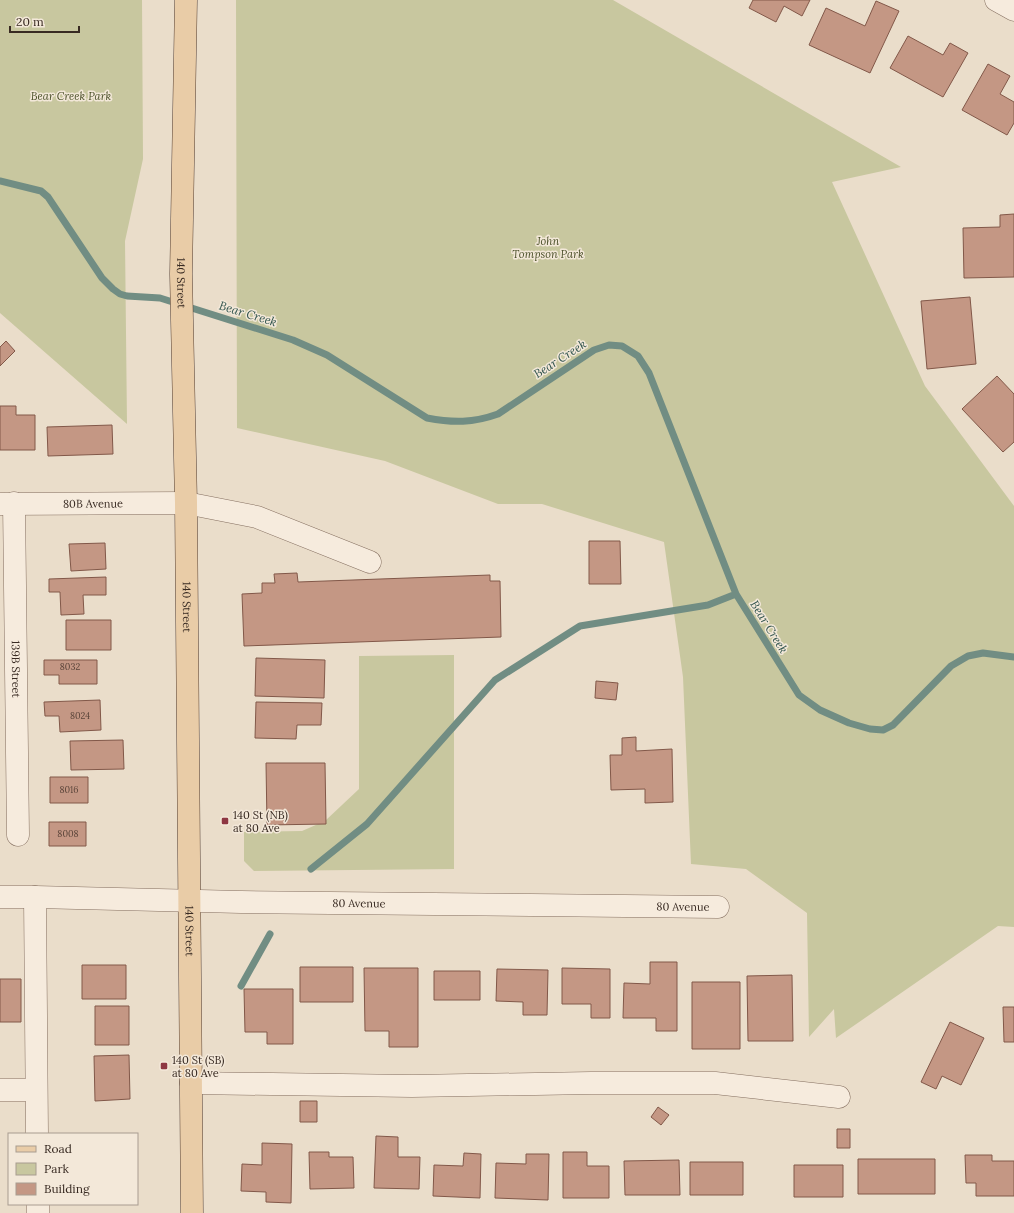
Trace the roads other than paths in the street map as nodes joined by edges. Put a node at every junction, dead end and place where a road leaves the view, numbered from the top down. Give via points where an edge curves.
1 (186, 0) edge
2 (996, 0) edge
3 (1014, 10) edge
4 (7, 504) edge
5 (186, 504) junction
6 (370, 562) dead end
7 (9, 730) edge
8 (18, 835) dead end
9 (0, 897) edge
10 (35, 897) junction
11 (189, 901) junction
12 (718, 907) dead end
13 (190, 1083) junction
14 (0, 1090) edge
15 (36, 1090) junction
16 (839, 1098) dead end
17 (37, 1133) edge
18 (192, 1213) edge

1 - 5 main road, 140 Street via 181,274
2 - 3 street
4 - 5 street, 80B Avenue
4 - 7 street, 139B Street
5 - 6 street, 80B Avenue via 257,517
5 - 11 main road, 140 Street
7 - 8 street, 139B Street
9 - 10 street, 80 Avenue
10 - 11 street, 80 Avenue
10 - 15 street
11 - 12 street, 80 Avenue
11 - 13 main road, 140 Street
13 - 16 street via 412,1086 715,1083
13 - 18 main road, 140 Street
14 - 15 street
15 - 17 street

